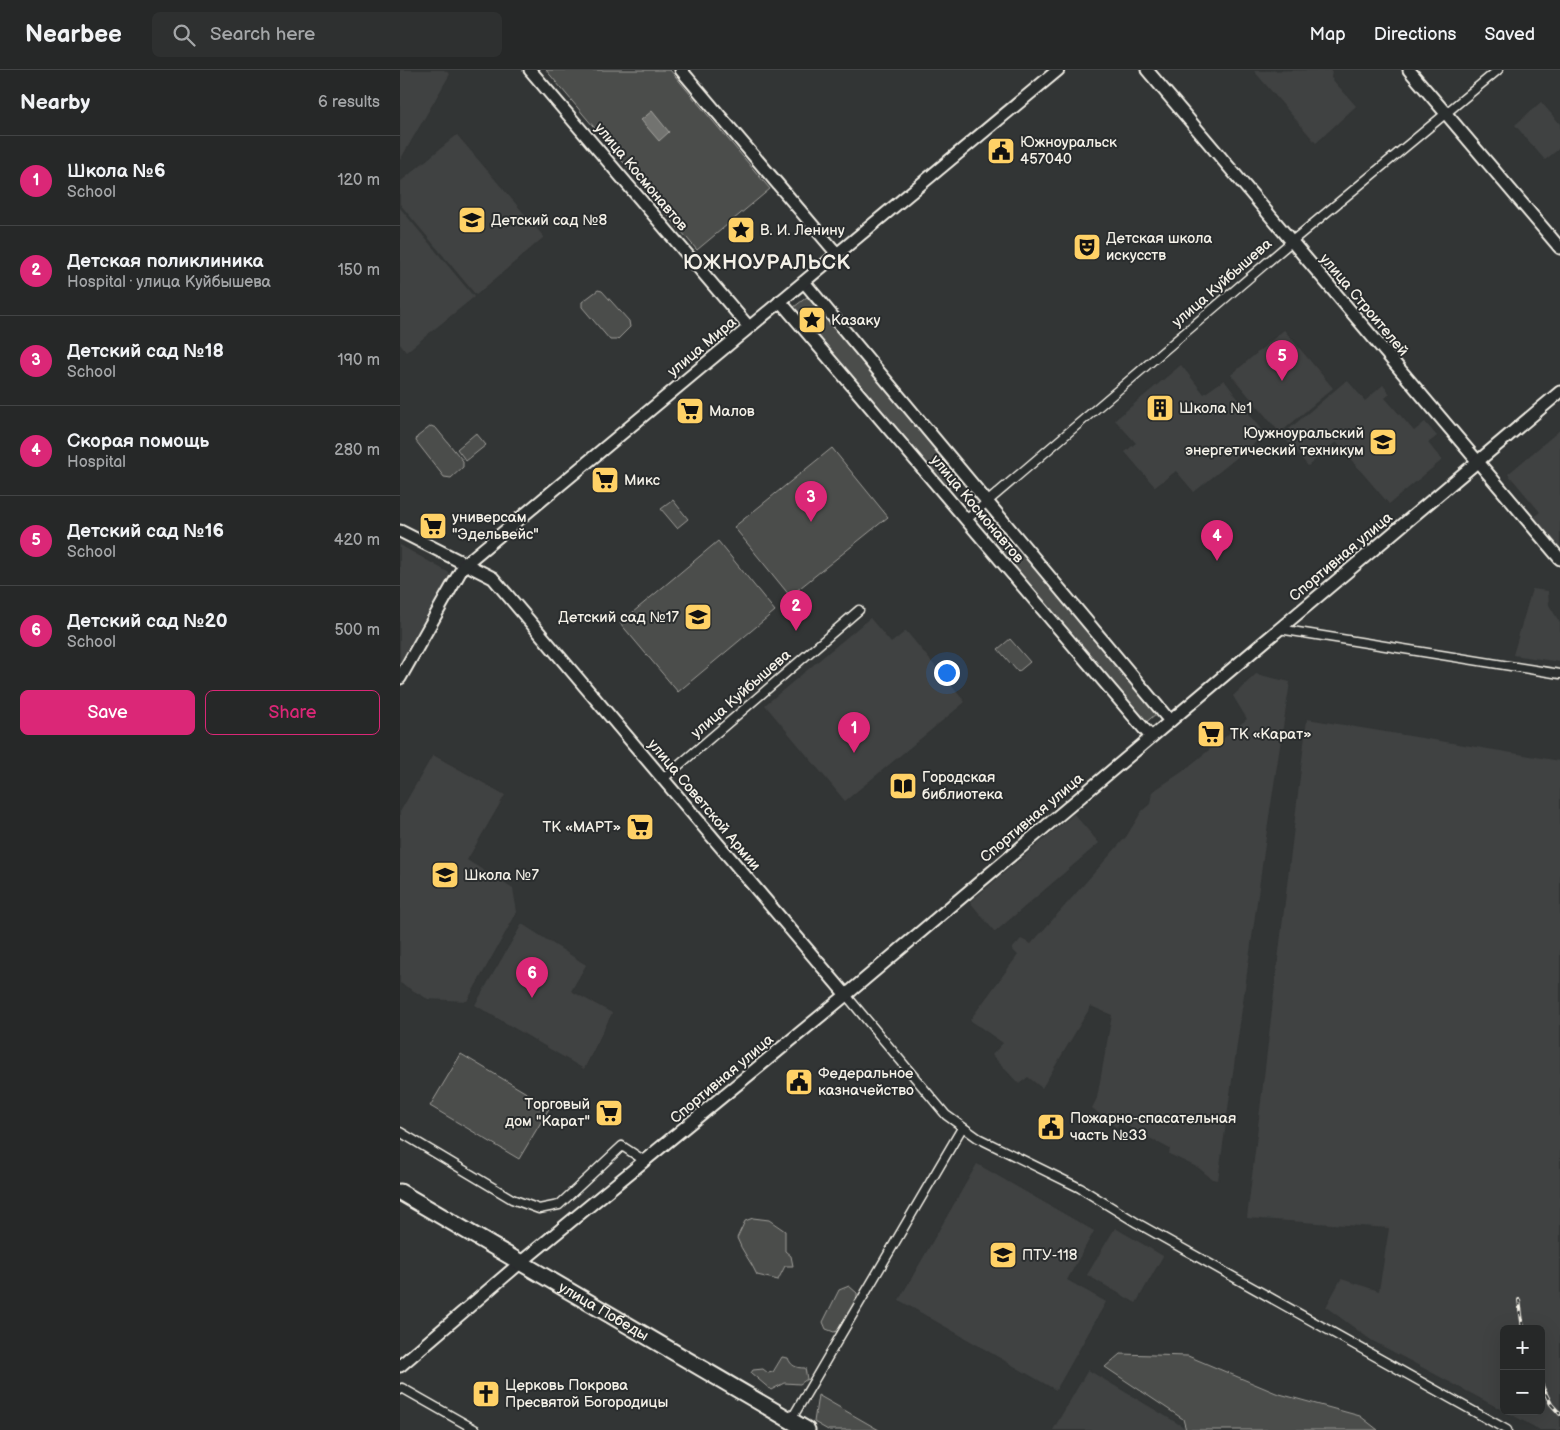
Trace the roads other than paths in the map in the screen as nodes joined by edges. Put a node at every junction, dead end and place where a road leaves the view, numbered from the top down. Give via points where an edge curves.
1 (530, 70) edge
2 (681, 70) edge
3 (1058, 70) edge
4 (1147, 70) edge
5 (1409, 70) edge
6 (1498, 70) edge
7 (1446, 114) junction
8 (1291, 242) junction
9 (1560, 248) edge
10 (837, 254) junction
11 (804, 282) junction
12 (780, 301) junction
13 (749, 327) junction
14 (1560, 392) edge
15 (1477, 462) junction
16 (987, 502) junction
17 (966, 520) junction
18 (400, 531) edge
19 (1560, 559) edge
20 (464, 565) junction
21 (859, 610) dead end
22 (1279, 629) junction
23 (1560, 674) edge
24 (400, 678) edge
25 (1170, 721) junction
26 (1151, 737) junction
27 (663, 779) junction
28 (846, 995) junction
29 (962, 1128) junction
30 (400, 1132) edge
31 (645, 1161) junction
32 (400, 1192) edge
33 (520, 1263) junction
34 (400, 1366) edge
35 (401, 1389) edge
36 (791, 1420) junction
37 (465, 1427) edge
38 (476, 1430) edge
39 (807, 1430) edge
40 (1507, 1430) edge

1 - 13 street, улица Космонавтов
2 - 10 street
3 - 10 street, улица Мира
4 - 8 street, улица Строителей
5 - 7 street
6 - 7 street, улица Куйбышева
7 - 8 street, улица Куйбышева
7 - 9 street
8 - 15 street, улица Строителей
8 - 16 street, улица Куйбышева
10 - 11 street, улица Мира
11 - 12 street, улица Мира
11 - 16 street, улица Космонавтов
12 - 13 street, улица Мира
12 - 17 street, улица Космонавтов
13 - 20 street, улица Мира
14 - 15 street, Спортивная улица
15 - 19 street, улица Строителей
15 - 22 street, Спортивная улица
16 - 17 street, улица Куйбышева
16 - 25 street, улица Космонавтов
17 - 26 street, улица Космонавтов
18 - 20 street, улица Советской Армии
20 - 24 street, улица Мира
20 - 27 street, улица Советской Армии via 493,578
21 - 27 street, улица Куйбышева
22 - 23 street
22 - 25 street, Спортивная улица
25 - 26 street, Спортивная улица
26 - 28 street, Спортивная улица
27 - 28 street, улица Советской Армии
28 - 29 street, улица Советской Армии via 933,1102
28 - 31 street, Спортивная улица
29 - 36 street
29 - 40 street, улица Советской Армии via 1080,1188
30 - 31 street via 512,1199 539,1209 559,1205 622,1146
31 - 33 street, Спортивная улица
32 - 33 highway, улица Победы
33 - 34 street, Спортивная улица
33 - 36 highway, улица Победы
35 - 37 street
36 - 39 highway, улица Победы
37 - 38 street

